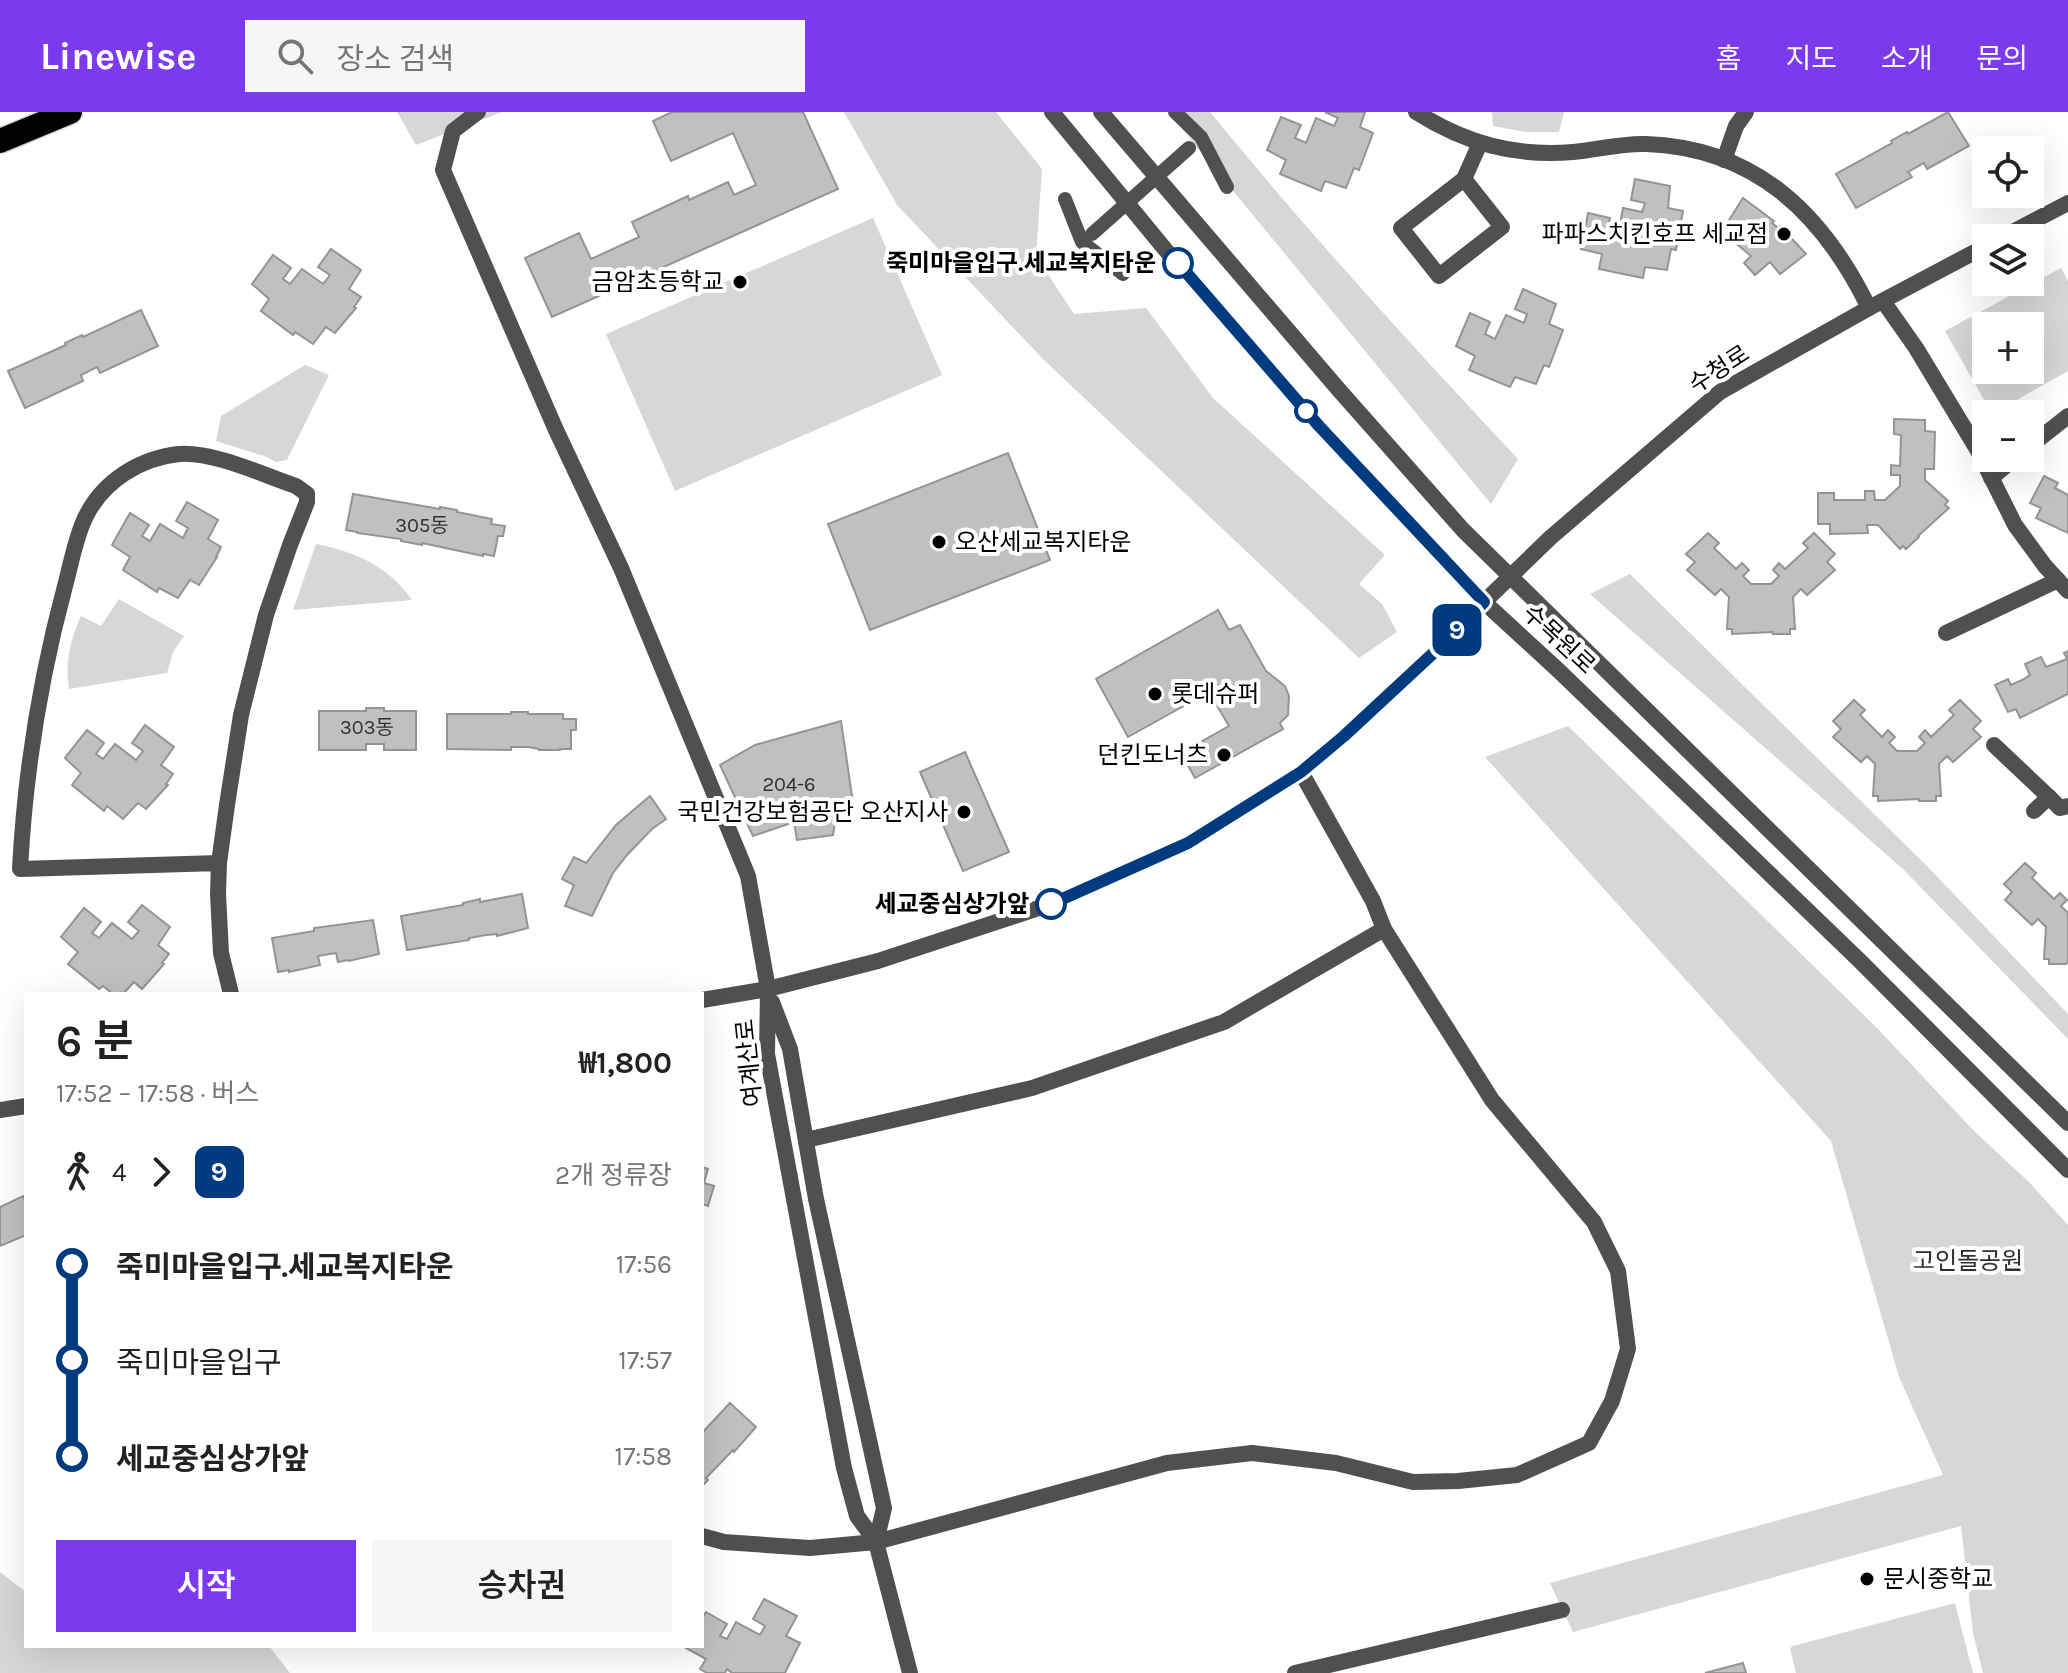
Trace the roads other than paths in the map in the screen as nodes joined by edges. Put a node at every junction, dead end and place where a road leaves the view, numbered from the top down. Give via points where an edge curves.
1 (70, 112) edge
2 (478, 112) edge
3 (1052, 112) edge
4 (1101, 112) edge
5 (1175, 112) edge
6 (1416, 112) edge
7 (1746, 112) edge
8 (1201, 137) junction
9 (0, 141) edge
10 (1480, 143) junction
11 (1724, 160) junction
12 (1464, 179) junction
13 (1227, 187) dead end
14 (1065, 199) dead end
15 (2068, 203) edge
16 (2028, 224) edge
17 (1087, 238) junction
18 (1972, 253) edge
19 (1123, 274) dead end
20 (1876, 304) junction
21 (2068, 416) edge
22 (2044, 435) edge
23 (1998, 472) edge
24 (1991, 478) junction
25 (1511, 576) junction
26 (2063, 585) edge
27 (1484, 602) junction
28 (1946, 633) dead end
29 (1994, 745) dead end
30 (1301, 772) junction
31 (2049, 797) junction
32 (2068, 806) edge
33 (2034, 811) dead end
34 (219, 863) junction
35 (1384, 929) junction
36 (768, 989) junction
37 (231, 992) edge
38 (704, 1000) edge
39 (24, 1106) edge
40 (0, 1110) edge
41 (2068, 1123) edge
42 (806, 1140) junction
43 (2068, 1170) edge
44 (704, 1537) edge
45 (876, 1542) junction
46 (1562, 1610) dead end
47 (910, 1673) edge
48 (1295, 1673) edge

1 - 9 highway
2 - 36 street via 453,131 443,170 621,568 748,876
3 - 27 street, 수목원로 via 1319,426
4 - 25 street, 수목원로 via 1339,390 1463,530
5 - 8 street
6 - 10 street
7 - 11 street
8 - 13 street
8 - 17 street, bridge
10 - 11 street via 1538,153 1643,144 1681,147
10 - 12 street
11 - 20 street via 1785,194
12 - 12 street via 1502,227 1439,276 1401,228
14 - 17 street
15 - 16 street
17 - 19 street
18 - 20 street, 수청로
20 - 24 street via 1916,348
20 - 25 street, 수청로 via 1720,392
21 - 22 street
23 - 24 street
24 - 26 street via 2015,525
25 - 27 street, 수청로
25 - 41 street, 수목원로
26 - 28 street
27 - 30 street, 수청로
27 - 43 street, 수목원로 via 1860,961
29 - 31 street
30 - 35 street
30 - 36 street, 수청로 via 1188,843 1051,904 878,961
31 - 32 street via 2060,808
31 - 33 street
34 - 34 street via 241,715 266,615 307,494 209,456 181,454 129,470 110,484 86,516 51,637 29,760 20,869
34 - 37 street via 221,953
35 - 42 street via 1224,1022 1032,1088
35 - 45 street via 1492,1100 1594,1222 1618,1271 1628,1349 1612,1401 1589,1443 1517,1475 1458,1481 1413,1482 1336,1463 1252,1453 1167,1463
36 - 38 street
36 - 42 street, 여계산로 via 790,1049
36 - 45 street, 여계산로 via 767,1054 823,1367 857,1516
39 - 40 street
42 - 45 street, 여계산로 via 884,1508
44 - 45 street via 810,1548
45 - 47 street, 여계산로
46 - 48 street

